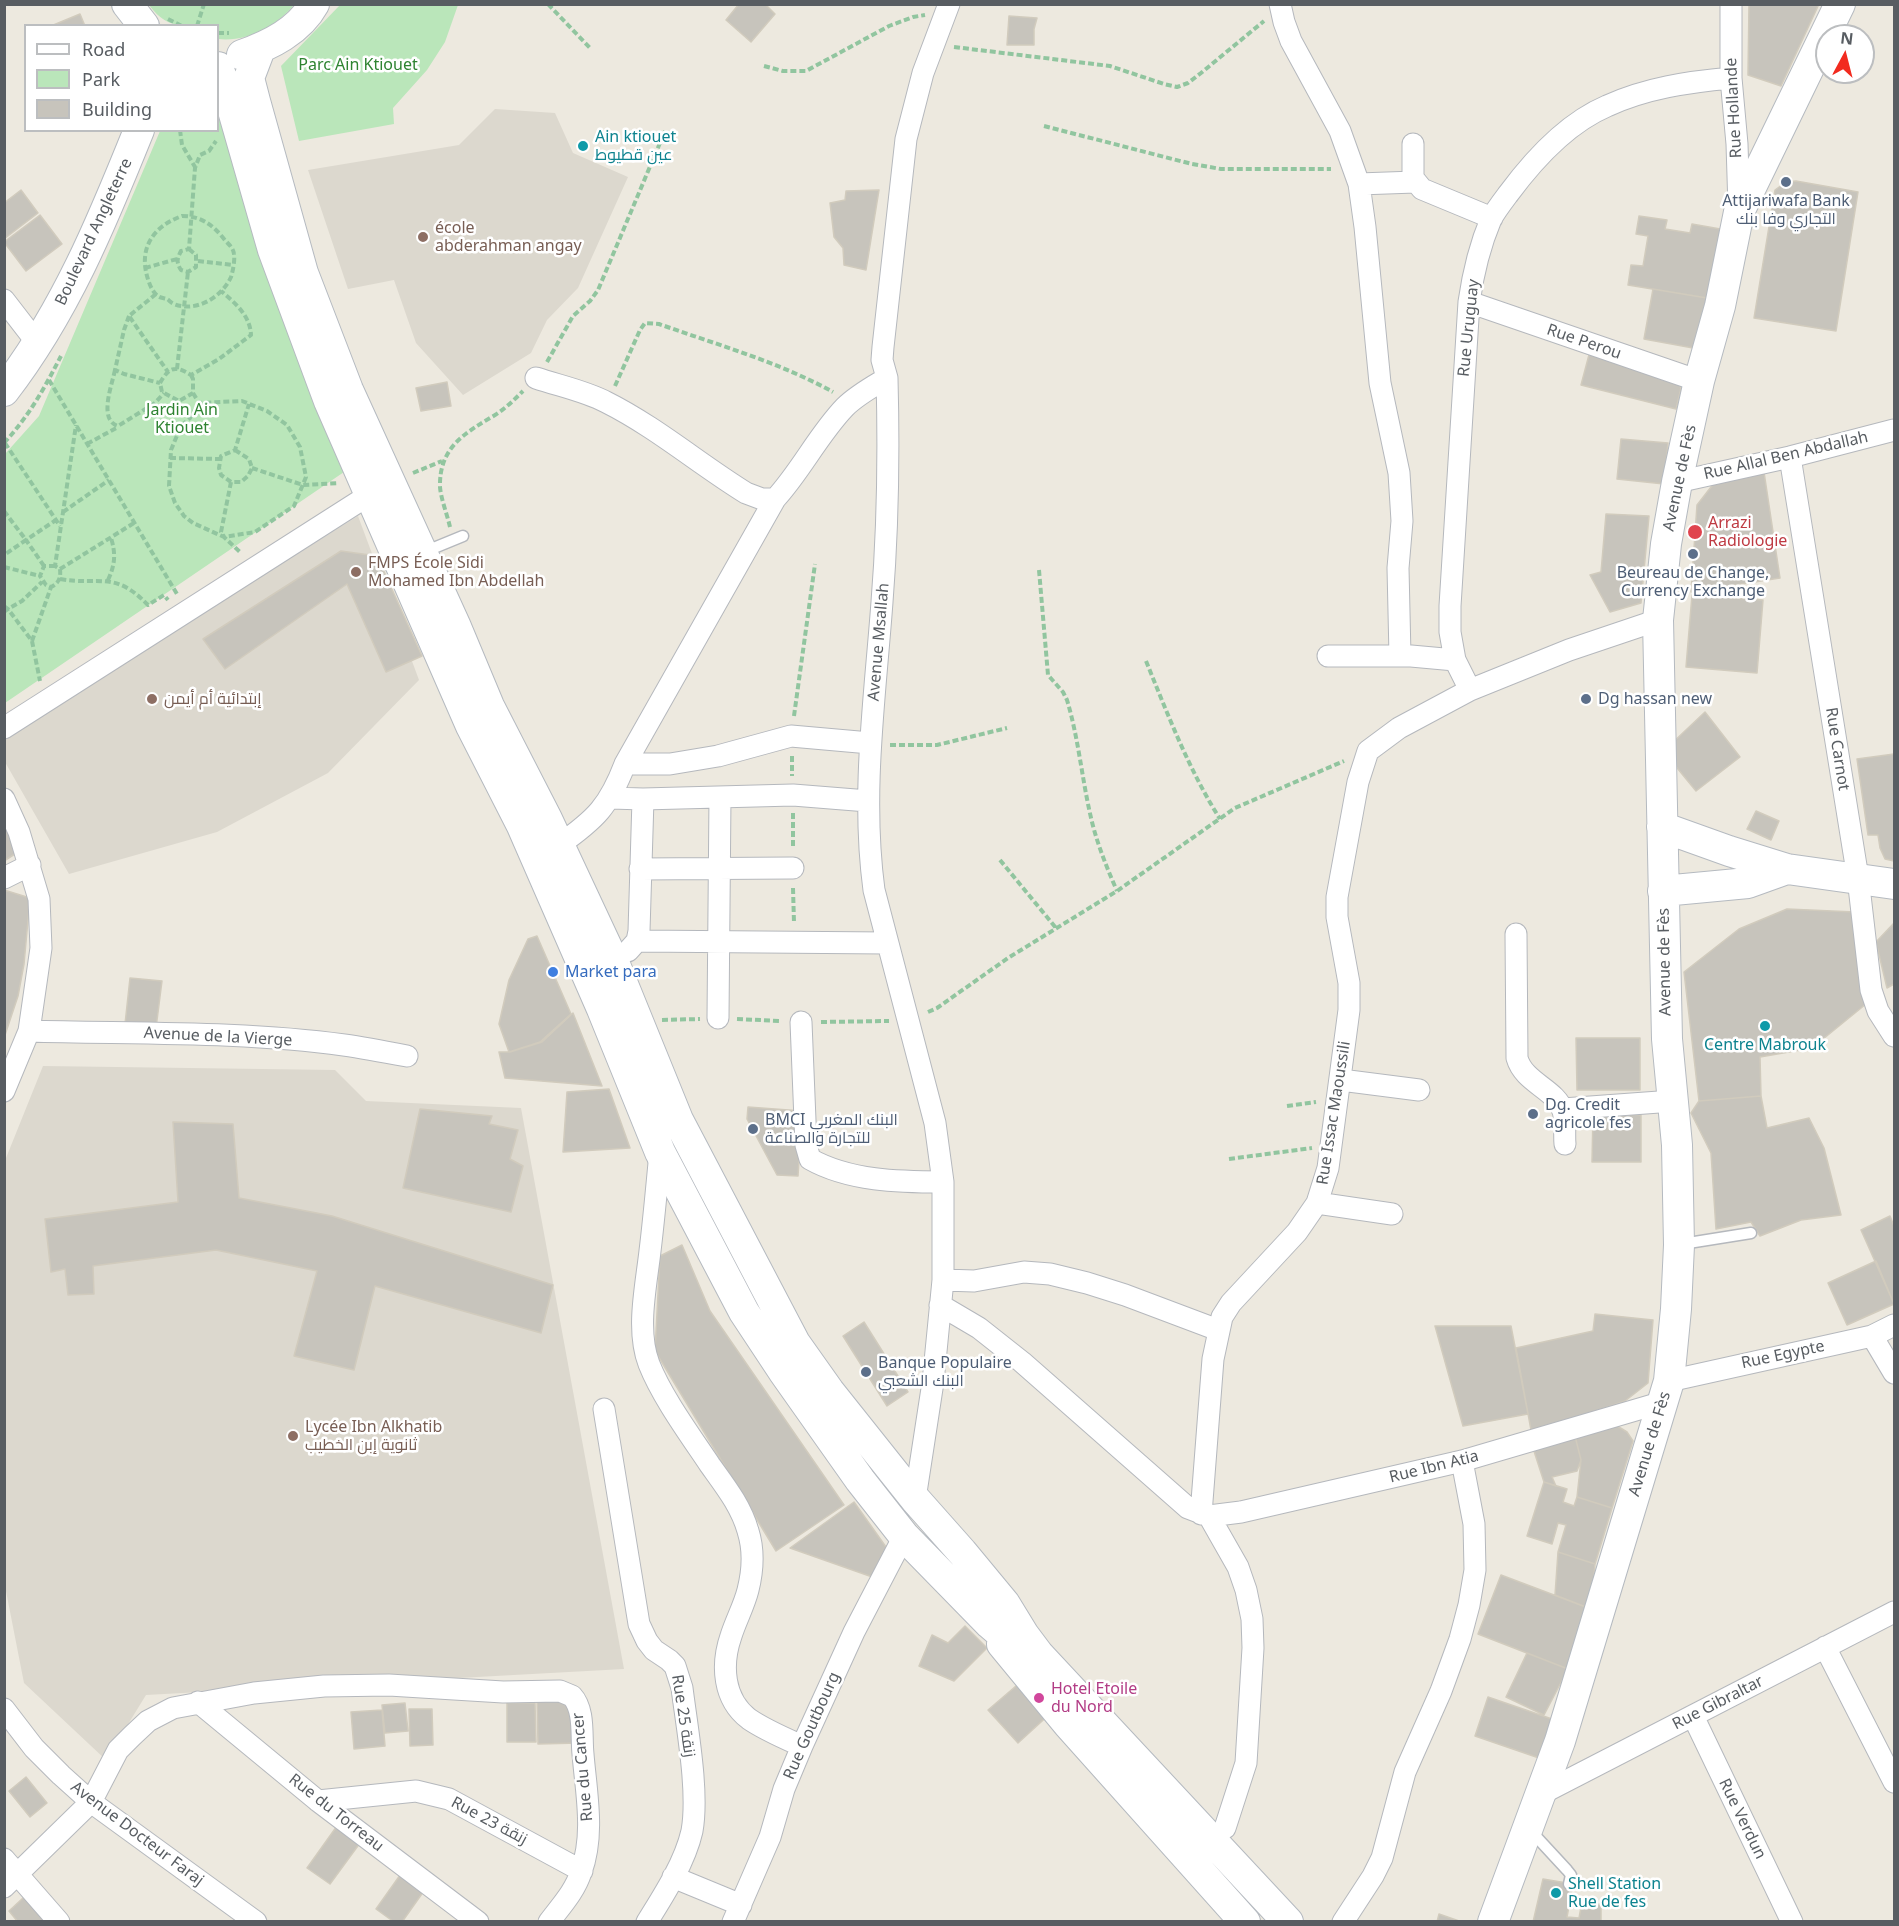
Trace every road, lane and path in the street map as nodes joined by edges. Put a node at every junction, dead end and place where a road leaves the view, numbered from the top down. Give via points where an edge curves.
1 (127, 4) edge
2 (204, 4) edge
3 (314, 4) edge
4 (548, 4) edge
5 (1731, 4) edge
6 (1840, 4) edge
7 (1280, 6) edge
8 (946, 11) edge
9 (142, 24) edge
10 (198, 24) edge
11 (933, 44) junction
12 (260, 49) junction
13 (591, 49) dead end
14 (219, 58) edge
15 (764, 66) dead end
16 (219, 70) edge
17 (1731, 78) junction
18 (1044, 126) dead end
19 (139, 132) edge
20 (180, 132) edge
21 (218, 134) dead end
22 (1413, 144) dead end
23 (195, 168) junction
24 (1356, 175) junction
25 (1415, 182) junction
26 (1739, 212) junction
27 (191, 216) junction
28 (1492, 218) junction
29 (189, 249) junction
30 (177, 259) junction
31 (198, 261) junction
32 (233, 265) junction
33 (145, 268) junction
34 (188, 272) junction
35 (221, 291) junction
36 (156, 294) junction
37 (4, 300) edge
38 (1469, 302) junction
39 (184, 306) junction
40 (129, 316) junction
41 (39, 344) junction
42 (177, 369) junction
43 (115, 370) junction
44 (168, 372) junction
45 (191, 375) junction
46 (537, 378) dead end
47 (887, 378) junction
48 (49, 380) dead end
49 (1699, 381) junction
50 (160, 383) junction
51 (4, 391) edge
52 (164, 393) junction
53 (193, 393) junction
54 (850, 402) junction
55 (199, 403) junction
56 (608, 403) junction
57 (249, 404) junction
58 (76, 425) junction
59 (118, 426) junction
60 (1894, 430) edge
61 (5, 442) edge
62 (87, 444) junction
63 (235, 450) junction
64 (1790, 457) junction
65 (170, 458) junction
66 (220, 459) junction
67 (442, 461) dead end
68 (252, 468) junction
69 (109, 480) junction
70 (231, 482) junction
71 (1677, 482) junction
72 (342, 483) junction
73 (303, 485) junction
74 (362, 494) junction
75 (775, 499) junction
76 (4, 511) edge
77 (63, 513) junction
78 (56, 520) junction
79 (134, 523) junction
80 (61, 527) junction
81 (463, 536) dead end
82 (224, 537) junction
83 (111, 538) junction
84 (26, 540) junction
85 (421, 553) junction
86 (4, 555) edge
87 (236, 561) dead end
88 (44, 566) junction
89 (56, 566) junction
90 (4, 567) edge
91 (60, 569) junction
92 (1039, 570) dead end
93 (40, 576) junction
94 (60, 579) junction
95 (108, 580) junction
96 (42, 582) junction
97 (51, 587) junction
98 (178, 597) dead end
99 (170, 604) dead end
100 (6, 609) edge
101 (1658, 620) junction
102 (32, 641) junction
103 (1328, 656) dead end
104 (1400, 656) junction
105 (1455, 660) junction
106 (1146, 661) dead end
107 (41, 682) dead end
108 (1470, 690) junction
109 (4, 728) edge
110 (1007, 728) dead end
111 (870, 743) junction
112 (1368, 751) junction
113 (625, 764) junction
114 (720, 797) junction
115 (611, 798) junction
116 (4, 799) edge
117 (643, 799) junction
118 (868, 801) junction
119 (1220, 819) junction
120 (1662, 827) junction
121 (559, 845) junction
122 (1000, 860) dead end
123 (30, 865) junction
124 (793, 868) dead end
125 (640, 869) junction
126 (719, 869) junction
127 (1787, 869) junction
128 (4, 878) edge
129 (1858, 878) junction
130 (1894, 884) edge
131 (1117, 891) junction
132 (1663, 891) junction
133 (1056, 928) junction
134 (1516, 934) dead end
135 (637, 941) junction
136 (719, 942) junction
137 (887, 943) junction
138 (613, 960) junction
139 (718, 1018) junction
140 (907, 1020) junction
141 (638, 1021) junction
142 (801, 1022) junction
143 (29, 1031) junction
144 (1894, 1036) edge
145 (407, 1056) dead end
146 (1339, 1089) junction
147 (1419, 1090) dead end
148 (4, 1091) edge
149 (1673, 1101) junction
150 (1287, 1106) dead end
151 (1563, 1109) junction
152 (1565, 1144) dead end
153 (1332, 1145) junction
154 (660, 1152) junction
155 (1229, 1159) dead end
156 (943, 1182) junction
157 (1317, 1203) junction
158 (1392, 1214) dead end
159 (1751, 1233) dead end
160 (1679, 1245) junction
161 (943, 1280) junction
162 (940, 1305) junction
163 (1894, 1324) edge
164 (1218, 1330) junction
165 (1872, 1336) junction
166 (1894, 1373) edge
167 (1666, 1391) junction
168 (604, 1409) dead end
169 (1462, 1461) junction
170 (915, 1499) junction
171 (1205, 1515) junction
172 (904, 1536) junction
173 (1894, 1612) edge
174 (997, 1614) junction
175 (1825, 1647) junction
176 (198, 1702) junction
177 (4, 1708) edge
178 (1693, 1716) junction
179 (802, 1746) junction
180 (1894, 1782) edge
181 (1541, 1794) junction
182 (318, 1801) junction
183 (91, 1802) junction
184 (1527, 1827) junction
185 (1225, 1828) junction
186 (582, 1870) junction
187 (9, 1873) edge
188 (673, 1877) junction
189 (1569, 1884) dead end
190 (737, 1913) edge
191 (469, 1919) edge
192 (59, 1922) edge
193 (256, 1922) edge
194 (549, 1922) edge
195 (647, 1922) edge
196 (1245, 1922) edge
197 (1261, 1922) edge
198 (1288, 1922) edge
199 (1310, 1922) edge
200 (1343, 1922) edge
201 (1492, 1922) edge
202 (1792, 1922) edge

1 - 9 main road
2 - 10 path
3 - 12 main road via 287,35
4 - 13 path
5 - 17 street, Rue Hollande
6 - 26 main road, Avenue de Fès
7 - 11 path via 1202,73 1177,87 1110,66
7 - 24 street via 1291,41 1340,131
8 - 11 street, Avenue Msallah
8 - 15 path via 902,21 803,72
11 - 47 street, Avenue Msallah via 906,139 882,347
12 - 14 main road
12 - 74 main road via 249,78 303,273 348,390
16 - 74 main road via 273,250
17 - 26 street, Rue Hollande
17 - 28 street, Rue Uruguay via 1659,88 1589,114 1543,152
18 - 24 path via 1221,169 1308,169
19 - 41 main road, Boulevard Angleterre via 87,256
20 - 23 path via 182,145
21 - 23 path via 208,151 200,155
22 - 25 street
23 - 27 path
24 - 25 street
24 - 104 street via 1380,383 1399,473
25 - 28 street via 1428,193
26 - 49 main road, Avenue de Fès via 1720,306
27 - 29 path
27 - 32 path via 219,231 234,254
27 - 33 path via 173,219 152,237 144,253
28 - 38 street, Rue Uruguay via 1477,261
29 - 30 path via 181,251
29 - 31 path
30 - 33 path
30 - 34 path via 181,270
31 - 32 path
31 - 34 path
32 - 35 path
33 - 36 path
34 - 39 path
35 - 39 path via 205,303
35 - 45 path via 247,318 251,335
36 - 39 path
36 - 40 path
37 - 41 street
38 - 49 street, Rue Perou
38 - 105 street, Rue Uruguay via 1451,571 1450,632
39 - 42 path
40 - 43 path
40 - 44 path
41 - 51 main road, Boulevard Angleterre
42 - 44 path
42 - 45 path
43 - 50 path
43 - 59 path via 107,410 112,424
44 - 50 path
45 - 53 path
46 - 56 street
47 - 54 street
47 - 111 street, Avenue Msallah via 888,524
48 - 58 path
49 - 71 main road, Avenue de Fès
50 - 52 path
52 - 53 path via 179,401
52 - 59 path
53 - 55 path
54 - 56 path via 817,383 729,347 645,323
54 - 75 street
55 - 57 path
55 - 65 path via 181,426
56 - 75 street via 746,493
57 - 63 path
57 - 73 path via 267,411 292,432 306,468
58 - 62 path
58 - 77 path
59 - 62 path
60 - 64 street, Rue Allal Ben Abdallah
61 - 78 path
62 - 69 path
63 - 66 path
63 - 68 path via 249,459
64 - 71 street, Rue Allal Ben Abdallah
64 - 129 street, Rue Carnot
65 - 66 path
65 - 82 path via 170,486 175,503 193,523
66 - 70 path via 221,475
67 - 74 path
68 - 70 path via 241,482
68 - 73 path
69 - 77 path
69 - 79 path
70 - 82 path via 222,522
71 - 101 main road, Avenue de Fès
72 - 73 path
72 - 74 path
72 - 74 path
73 - 82 path via 294,506 255,532
74 - 85 main road
74 - 109 street
74 - 154 main road via 522,826
75 - 113 street
76 - 84 path
77 - 80 path
78 - 80 path
78 - 84 path
79 - 83 path
79 - 98 path
80 - 89 path
81 - 85 lane
82 - 87 path via 244,555
83 - 91 path
83 - 95 path via 115,560
84 - 86 path
84 - 88 path
85 - 121 main road via 489,706
88 - 89 path
88 - 93 path
89 - 91 path
90 - 93 path
91 - 94 path
92 - 131 path via 1048,675 1067,700 1092,821
93 - 96 path
94 - 95 path
94 - 97 path
95 - 99 path via 135,592 148,605 164,595
96 - 97 path
96 - 100 path via 22,601
97 - 102 path
100 - 102 path
101 - 108 street
101 - 120 main road, Avenue de Fès
102 - 107 path
103 - 104 street
104 - 105 street
105 - 108 street, Rue Uruguay
106 - 119 path via 1186,755
108 - 112 street via 1400,728
110 - 111 path via 937,745
111 - 113 street via 791,736 718,756 670,764
111 - 118 street, Avenue Msallah
112 - 119 path via 1235,808
112 - 146 street, Rue Issac Maoussili via 1358,782 1337,897 1349,983
113 - 115 street
114 - 117 street
114 - 118 street via 793,795
114 - 126 street
115 - 117 street
115 - 121 street via 587,825
116 - 123 street
117 - 125 street
118 - 137 street, Avenue Msallah via 870,861
119 - 131 path
120 - 127 main road
120 - 132 main road, Avenue de Fès
121 - 138 main road
122 - 133 path
123 - 128 street
123 - 143 street via 39,899 41,948
124 - 126 street
125 - 126 street
125 - 135 street
126 - 136 street
127 - 129 main road
127 - 132 main road via 1749,883
129 - 130 main road
129 - 144 street, Rue Carnot via 1871,990 1878,1011
131 - 133 path
132 - 149 main road, Avenue de Fès via 1667,1039
133 - 140 path via 937,1008
134 - 151 street via 1517,1058 1522,1070
135 - 136 street
135 - 138 street
136 - 137 street
136 - 139 street
137 - 140 street, Avenue Msallah
138 - 141 main road
139 - 141 path
139 - 142 path
140 - 142 path
140 - 156 street, Avenue Msallah via 935,1123
141 - 170 main road via 678,1120 795,1343
142 - 156 street via 810,1159 841,1172 881,1179
143 - 145 street, Avenue de la Vierge via 306,1041
143 - 148 street
146 - 147 street
146 - 150 path
146 - 153 street, Rue Issac Maoussili
149 - 151 street
149 - 160 main road, Avenue de Fès
151 - 152 street
153 - 155 path
153 - 157 street, Rue Issac Maoussili
154 - 172 main road via 744,1312 802,1399
154 - 179 street via 644,1312 646,1354 660,1387 729,1490 748,1530 752,1564 749,1589 728,1652 725,1675 729,1694 749,1719
156 - 161 street, Avenue Msallah
157 - 158 street
157 - 164 street, Rue Issac Maoussili via 1297,1232 1231,1303
159 - 160 lane
160 - 167 main road, Avenue de Fès
161 - 162 street
161 - 164 street via 974,1281 1024,1272 1050,1274 1125,1295
162 - 170 street
162 - 171 street via 979,1328 1022,1362 1184,1505
163 - 165 street, Rue Egypte
164 - 171 street, Rue Issac Maoussili
165 - 166 street
165 - 167 street, Rue Egypte
167 - 169 street, Rue Ibn Atia
167 - 181 main road, Avenue de Fès
168 - 188 street, Rue 25 زنقة via 639,1624 654,1650 675,1666 682,1688 694,1818
169 - 171 street, Rue Ibn Atia via 1241,1512
169 - 200 street via 1474,1524 1475,1570 1469,1605 1441,1691 1405,1772 1382,1858
170 - 174 main road via 962,1552
171 - 185 street via 1238,1567 1252,1619 1246,1762
172 - 174 main road
172 - 179 street, Rue Goutbourg via 854,1632
173 - 175 street, Rue Gibraltar
174 - 185 main road via 1061,1655
174 - 196 main road via 1009,1656
174 - 197 main road via 1043,1672 1225,1875
174 - 198 main road via 1024,1635
175 - 178 street, Rue Gibraltar
175 - 180 street
176 - 182 street, Rue du Torreau
176 - 183 street via 173,1707 148,1721 118,1750
176 - 186 street, Rue du Cancer via 324,1686 567,1693 580,1712 588,1810
177 - 183 street, Avenue Docteur Faraj via 34,1748
178 - 181 street, Rue Gibraltar
178 - 202 street, Rue Verdun
179 - 190 street, Rue Goutbourg via 770,1837
181 - 184 main road, Avenue de Fès
182 - 186 street, Rue 23 زنقة via 416,1791 449,1798
182 - 191 street, Rue du Torreau
183 - 187 street
183 - 193 street, Avenue Docteur Faraj
184 - 189 lane via 1567,1870
184 - 201 main road, Avenue de Fès
185 - 199 main road
186 - 194 street, Rue du Cancer via 568,1898
187 - 192 street
188 - 190 street
188 - 195 street, Rue 25 زنقة

